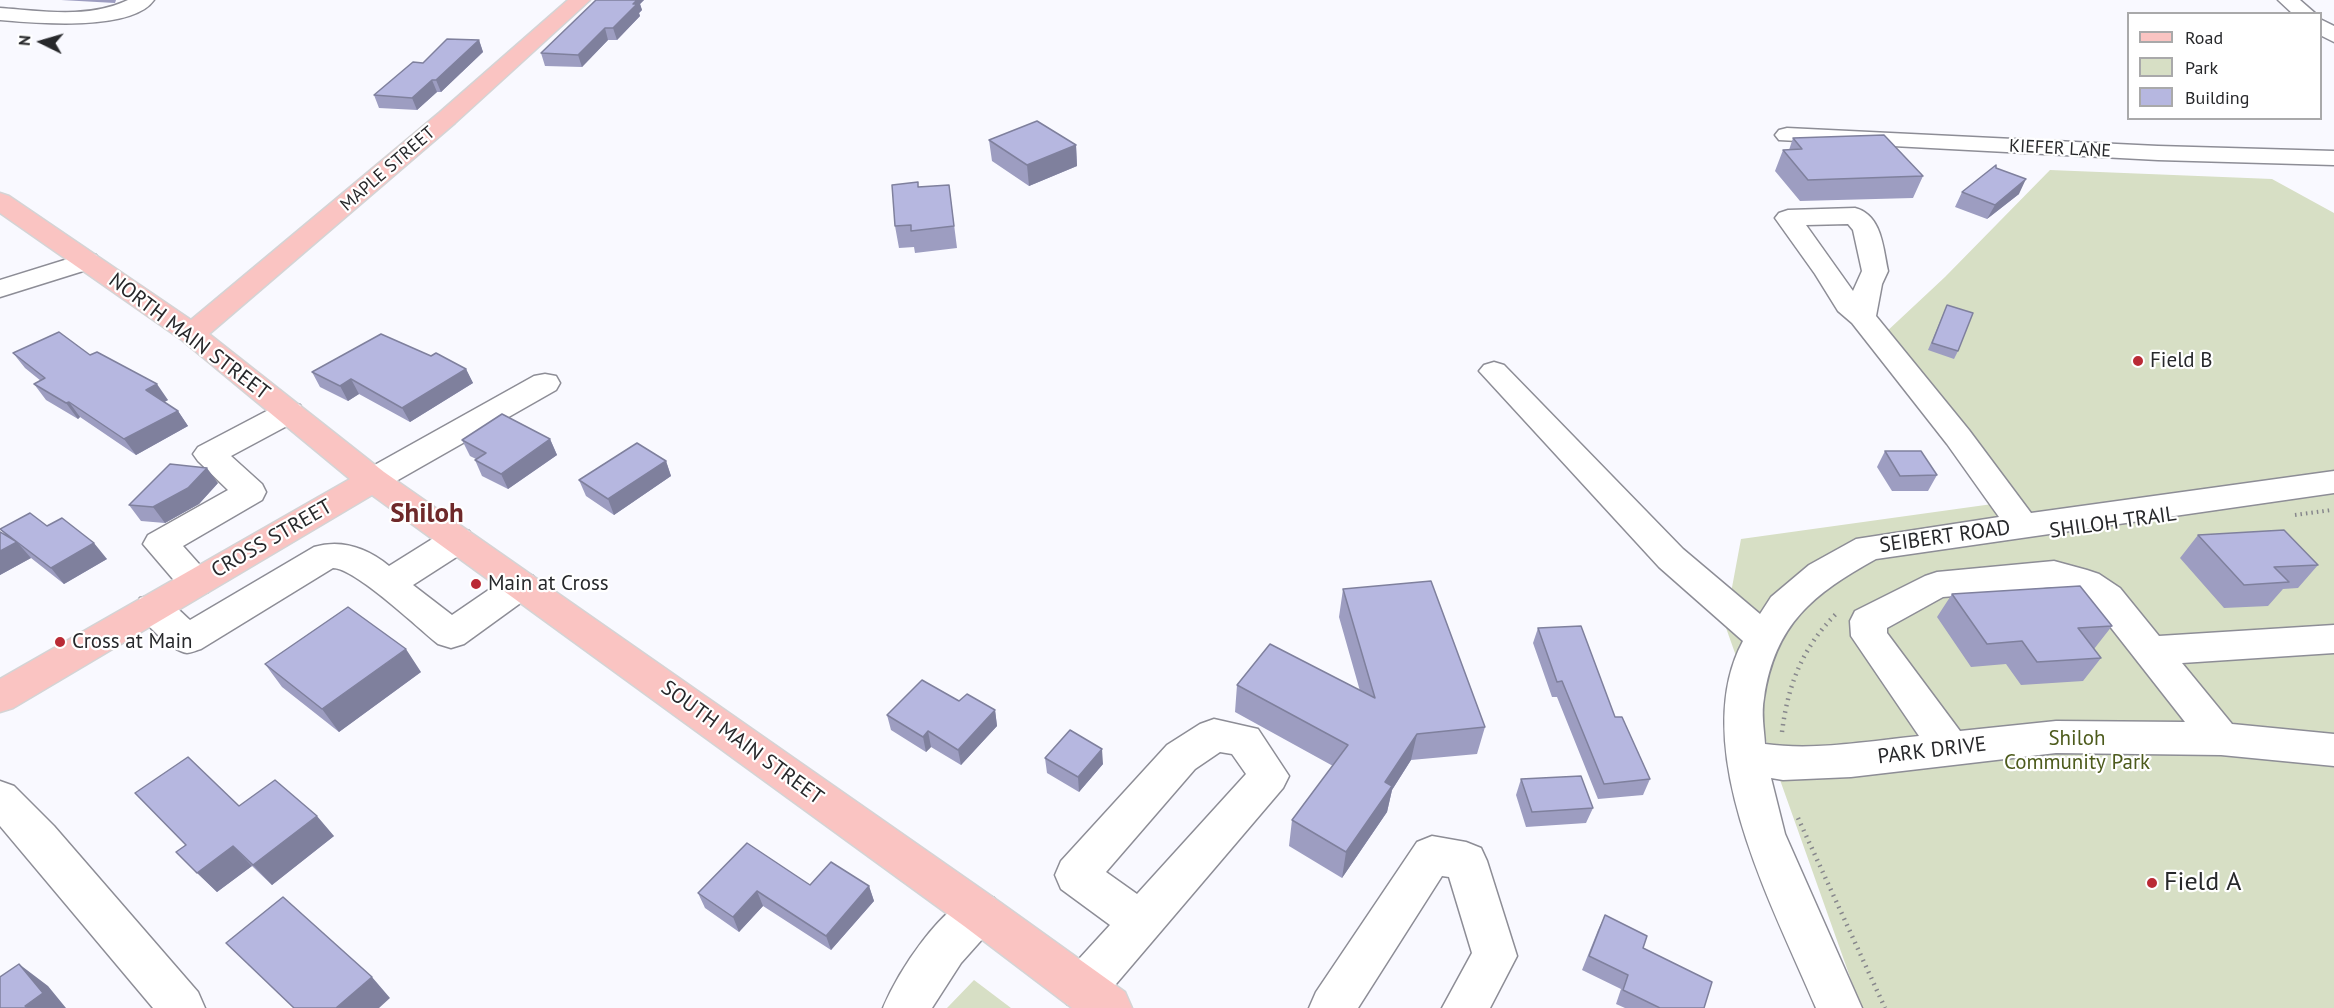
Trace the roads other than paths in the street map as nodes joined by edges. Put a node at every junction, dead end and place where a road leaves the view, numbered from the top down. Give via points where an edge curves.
1 (144, 0) edge
2 (580, 0) edge
3 (2288, 0) edge
4 (2303, 12) edge
5 (0, 14) edge
6 (2322, 27) edge
7 (2334, 36) edge
8 (1787, 135) dead end
9 (2334, 158) edge
10 (0, 201) edge
11 (87, 261) junction
12 (0, 289) edge
13 (1862, 317) dead end
14 (192, 334) junction
15 (1494, 371) dead end
16 (545, 383) dead end
17 (289, 412) junction
18 (374, 480) junction
19 (2334, 482) edge
20 (2023, 526) junction
21 (458, 540) junction
22 (260, 546) junction
23 (294, 575) junction
24 (196, 583) junction
25 (388, 584) junction
26 (521, 585) junction
27 (153, 608) junction
28 (1764, 639) junction
29 (2334, 639) edge
30 (2150, 651) junction
31 (0, 697) edge
32 (2221, 739) junction
33 (1950, 749) junction
34 (2334, 750) edge
35 (1746, 758) junction
36 (0, 798) edge
37 (979, 912) junction
38 (1141, 922) junction
39 (1096, 998) edge
40 (182, 1008) edge
41 (906, 1008) edge
42 (1332, 1008) edge
43 (1465, 1008) edge
44 (1839, 1008) edge

1 - 5 street via 96,18
2 - 14 main road, MAPLE STREET
3 - 4 street
6 - 7 street
8 - 9 street, KIEFER LANE
10 - 11 main road, NORTH MAIN STREET
11 - 12 street
11 - 14 main road, NORTH MAIN STREET
13 - 20 street
14 - 17 main road, NORTH MAIN STREET
15 - 28 street via 1671,558
16 - 18 street, CROSS STREET
17 - 18 main road, NORTH MAIN STREET
17 - 24 street via 209,454 250,492 160,544
18 - 21 main road, SOUTH MAIN STREET
18 - 22 main road, CROSS STREET
19 - 20 street, SEIBERT ROAD
20 - 28 street, SEIBERT ROAD via 1868,548 1814,580 1784,606
21 - 25 street
21 - 26 main road, SOUTH MAIN STREET
22 - 23 street
22 - 24 main road, CROSS STREET
23 - 25 street via 326,556 338,554 355,558
23 - 27 street via 188,639
24 - 27 main road, CROSS STREET
25 - 26 street via 451,634
26 - 37 main road, SOUTH MAIN STREET
27 - 31 main road, CROSS STREET
28 - 35 street, SEIBERT ROAD via 1756,652 1744,700
29 - 30 street
30 - 32 street
30 - 33 street via 2107,597 2087,583 2054,574 1937,585 1868,621 1869,636
32 - 33 street, PARK DRIVE via 2056,737
32 - 34 street, PARK DRIVE
33 - 35 street, PARK DRIVE via 1784,763
35 - 44 street, SEIBERT ROAD via 1764,834
36 - 40 street
37 - 39 main road, SOUTH MAIN STREET
37 - 41 street via 945,948
38 - 38 street via 1269,776 1244,740 1214,735 1181,757 1076,875
38 - 39 street
42 - 43 street via 1432,855 1466,861 1495,956

